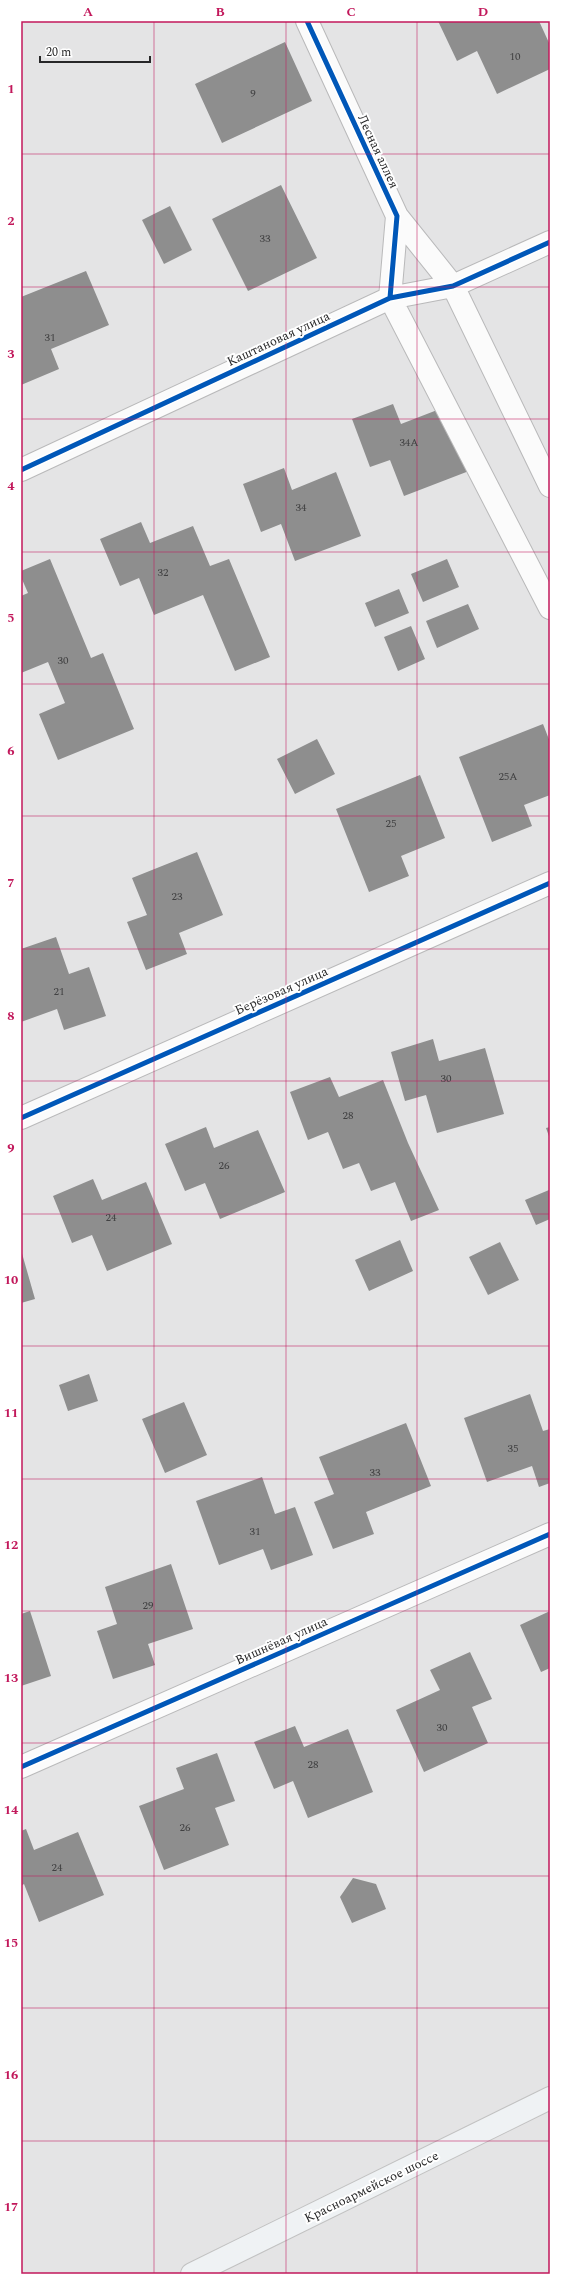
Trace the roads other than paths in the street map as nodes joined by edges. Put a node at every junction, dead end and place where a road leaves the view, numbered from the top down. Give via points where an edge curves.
1 (307, 21) edge
2 (397, 216) junction
3 (550, 242) edge
4 (453, 286) junction
5 (390, 298) junction
6 (21, 470) edge
7 (550, 486) edge
8 (550, 608) edge
9 (550, 883) edge
10 (21, 1118) edge
11 (550, 1534) edge
12 (21, 1767) edge
13 (550, 2098) edge
14 (192, 2274) edge

1 - 2 street, Лесная аллея
2 - 4 street, Лесная аллея
2 - 5 street, Лесная аллея
3 - 4 street, Каштановая улица
4 - 5 street, Каштановая улица
4 - 7 street, Лесная аллея
5 - 6 street, Каштановая улица
5 - 8 street
9 - 10 street, Берёзовая улица
11 - 12 street, Вишнёвая улица
13 - 14 main road, Красноармейское шоссе

